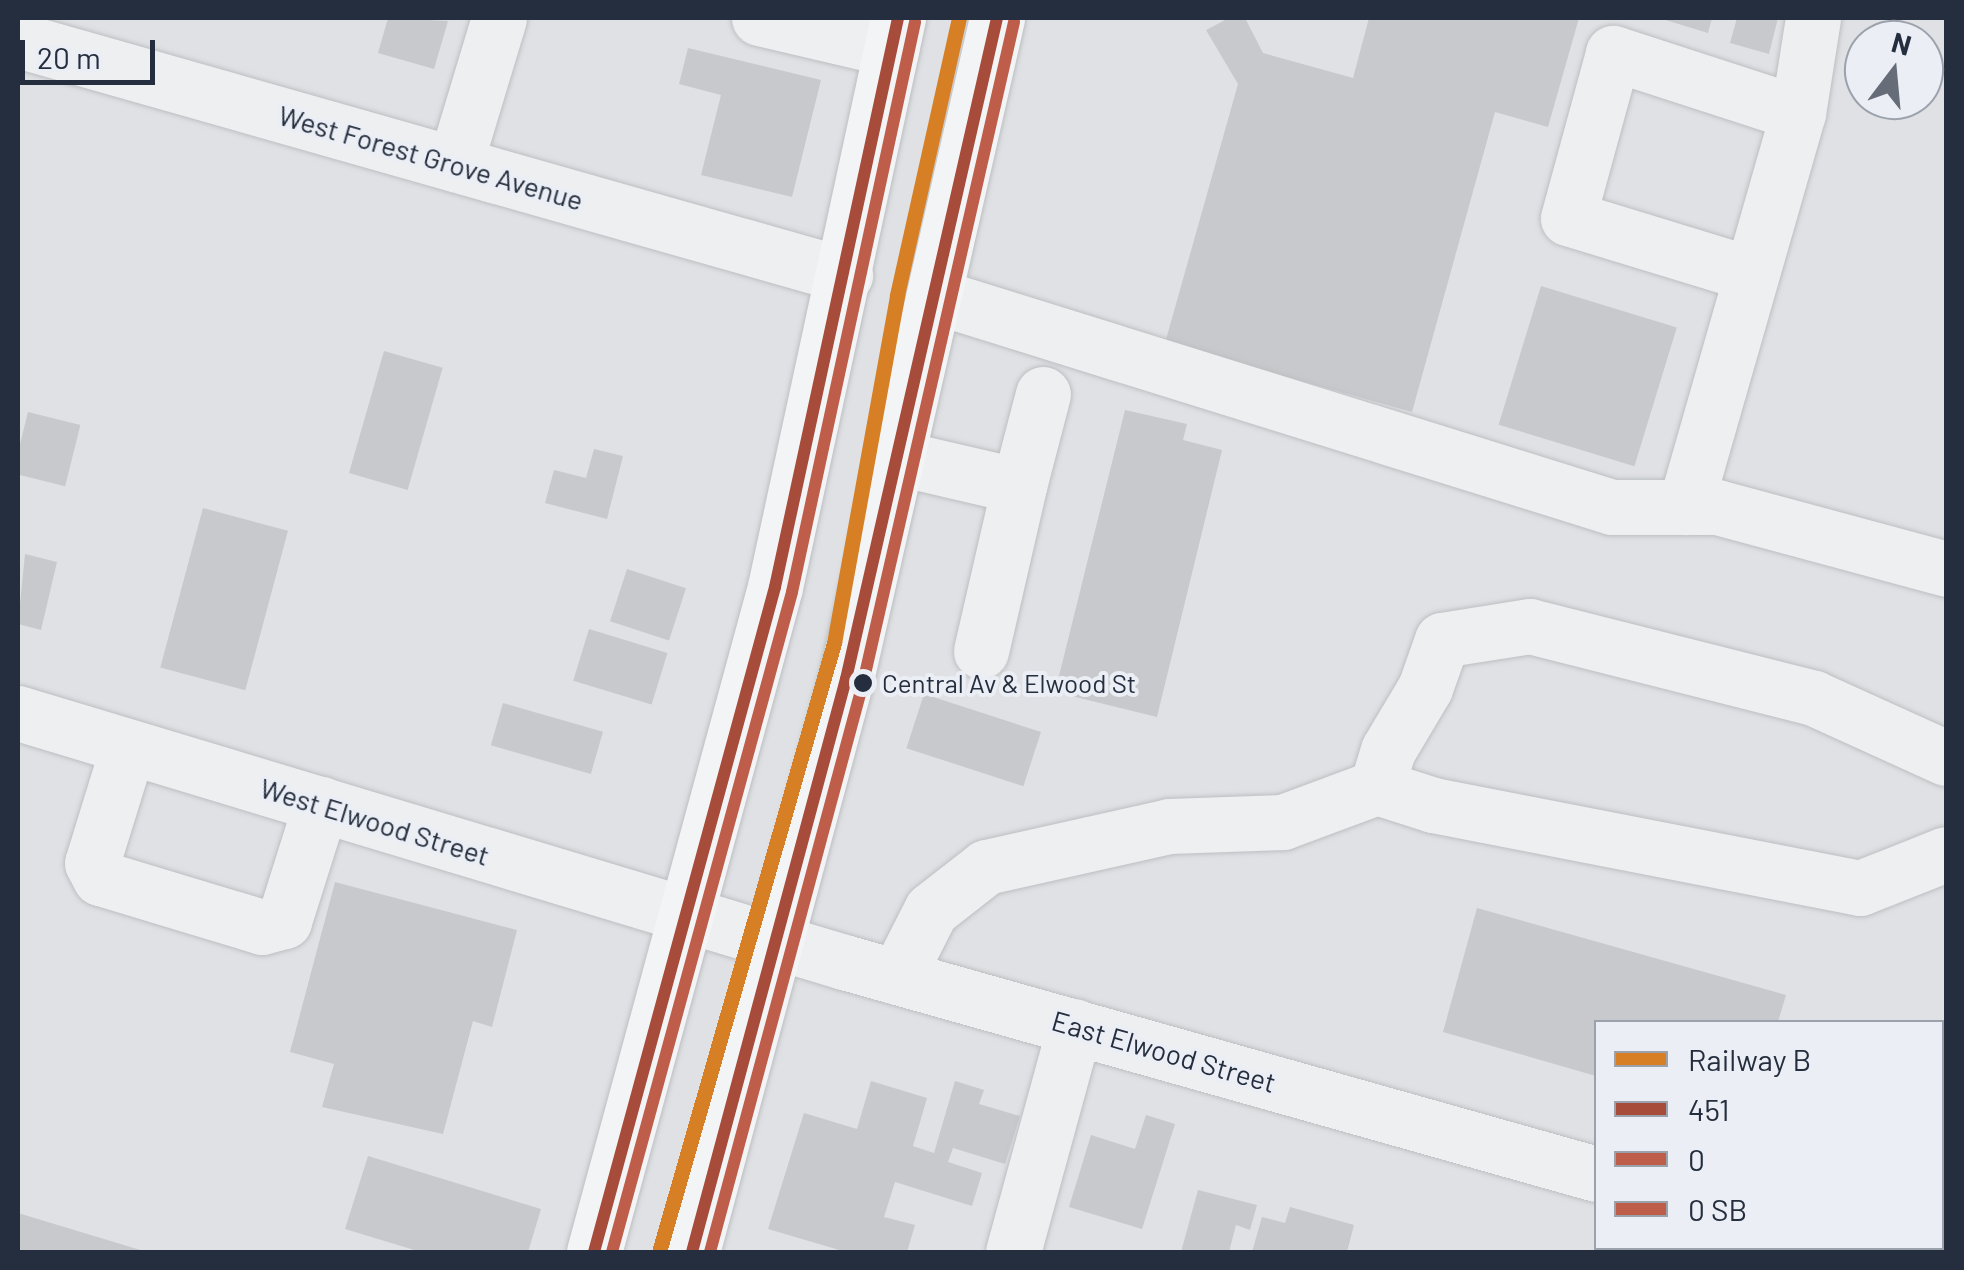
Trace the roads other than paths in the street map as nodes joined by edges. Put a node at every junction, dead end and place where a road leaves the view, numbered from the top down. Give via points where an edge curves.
1 (499, 18) edge
2 (759, 18) edge
3 (997, 18) edge
4 (1813, 18) edge
5 (895, 33) edge
6 (18, 40) edge
7 (1798, 113) junction
8 (455, 164) junction
9 (846, 274) junction
10 (1752, 274) junction
11 (936, 296) junction
12 (1043, 394) dead end
13 (899, 458) junction
14 (1019, 486) junction
15 (1685, 508) junction
16 (1946, 569) edge
17 (981, 651) dead end
18 (18, 713) edge
19 (128, 747) junction
20 (1946, 758) edge
21 (1377, 787) junction
22 (321, 804) junction
23 (1946, 854) edge
24 (732, 928) junction
25 (897, 977) junction
26 (1075, 1026) junction
27 (1594, 1173) edge
28 (594, 1252) edge
29 (692, 1252) edge
30 (1014, 1252) edge

1 - 8 street
2 - 5 street
3 - 11 main road
4 - 7 street
5 - 9 main road
6 - 8 street, West Forest Grove Avenue
7 - 10 street
7 - 10 street via 1613,54 1568,218
8 - 9 street, West Forest Grove Avenue
9 - 24 main road via 775,587
10 - 15 street
11 - 13 main road
11 - 15 street via 1612,506
12 - 14 street
13 - 14 street
13 - 24 main road
14 - 17 street
15 - 16 street via 1717,508
18 - 19 street, West Elwood Street
19 - 22 street, West Elwood Street
19 - 22 street via 92,863 100,878 244,922 262,927 284,920
20 - 21 street via 1814,698 1530,626 1442,640
21 - 23 street via 1433,805 1860,888
21 - 25 street via 1283,822 1170,826 986,868 931,910
22 - 24 street, West Elwood Street
24 - 25 street, East Elwood Street
24 - 28 main road
24 - 29 main road
25 - 26 street, East Elwood Street
26 - 27 street, East Elwood Street
26 - 30 street

